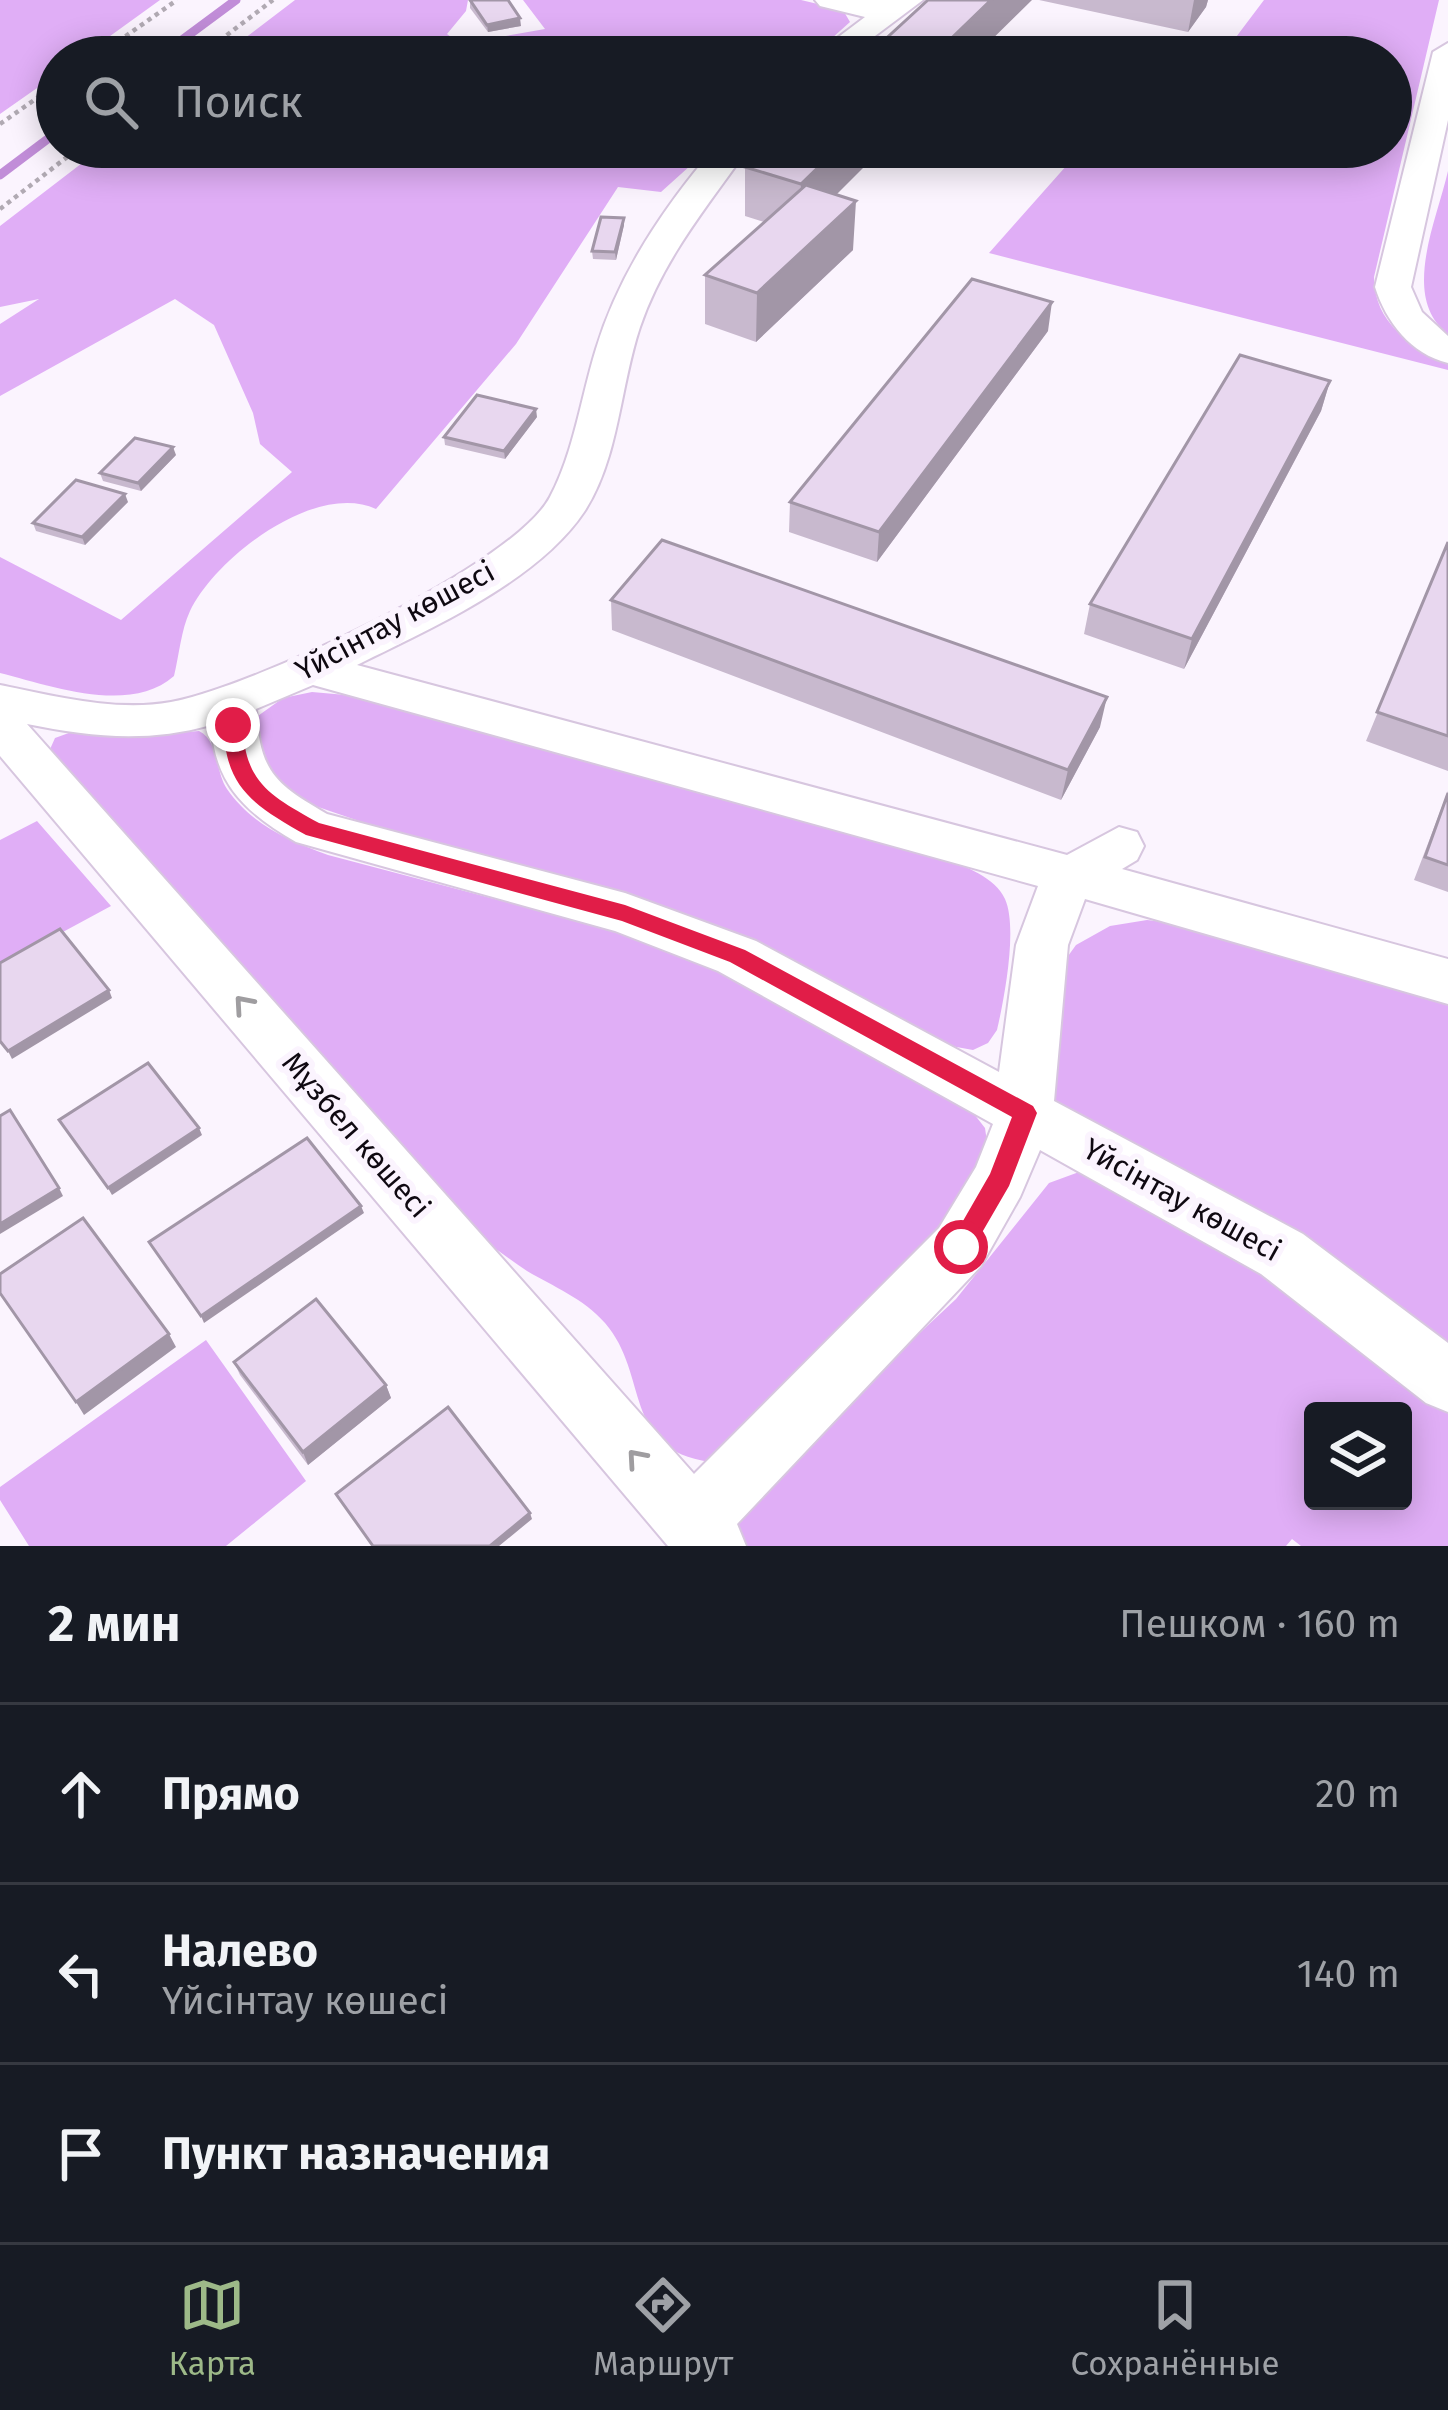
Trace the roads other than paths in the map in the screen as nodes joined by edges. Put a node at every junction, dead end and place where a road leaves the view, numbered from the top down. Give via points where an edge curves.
1 (830, 0) edge
2 (898, 6) edge
3 (856, 36) edge
4 (1448, 52) edge
5 (717, 168) edge
6 (1448, 352) edge
7 (309, 668) junction
8 (0, 701) edge
9 (233, 704) junction
10 (0, 724) edge
11 (1096, 861) junction
12 (1448, 982) edge
13 (1025, 1113) junction
14 (1448, 1381) edge
15 (703, 1534) edge

1 - 2 street
2 - 3 street
4 - 6 street via 1393,287 1400,310
5 - 7 street, Үйсінтау көшесі via 663,234 621,328 566,510 502,566
7 - 9 street, Үйсінтау көшесі
7 - 11 street
8 - 9 street via 123,722
9 - 13 street, Үйсінтау көшесі via 243,777 313,829 625,914 737,956
15 -> 10 street, Мұзбел көшесі
11 - 12 street
11 - 13 street via 1057,902 1042,945
13 - 14 street, Үйсінтау көшесі via 1282,1254
13 - 15 street via 961,1247

